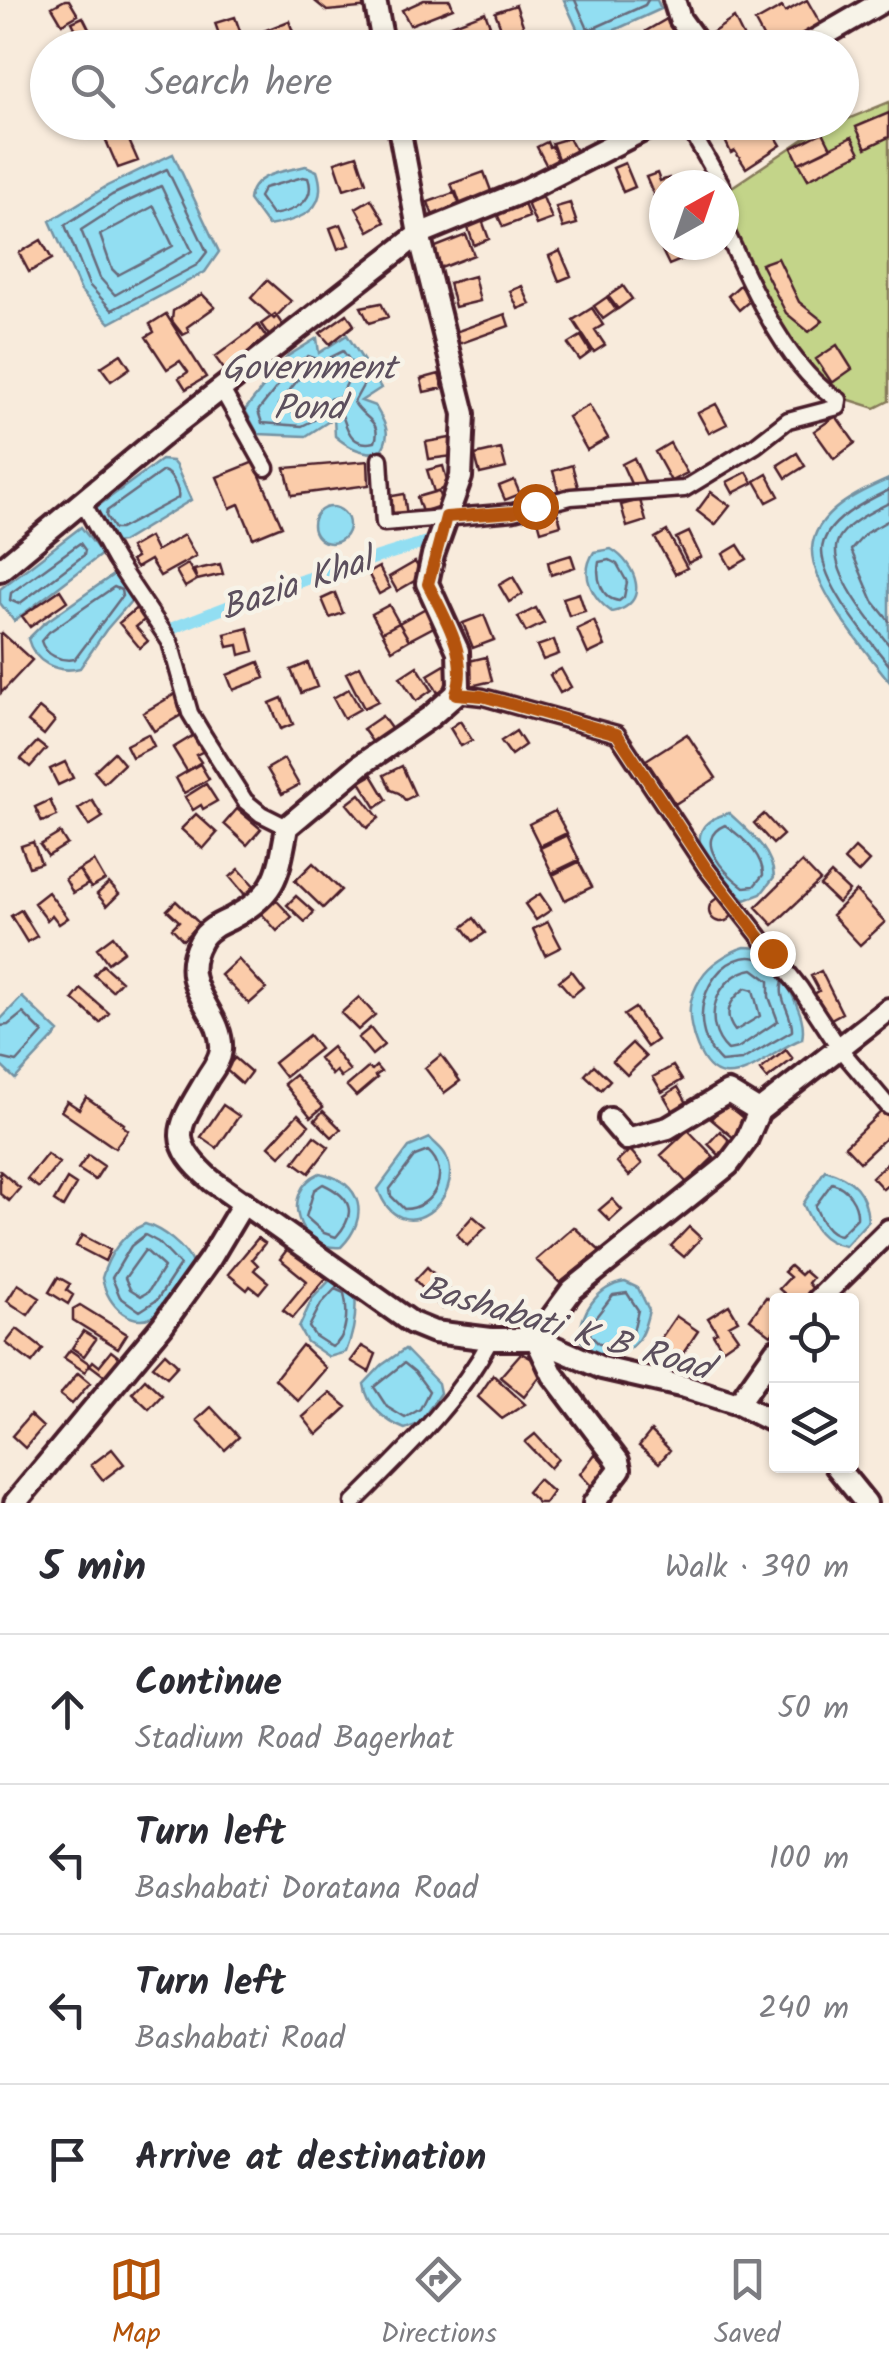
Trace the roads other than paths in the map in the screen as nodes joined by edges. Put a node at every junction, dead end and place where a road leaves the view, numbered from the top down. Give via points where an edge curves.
1 (375, 0) edge
2 (674, 0) edge
3 (884, 0) edge
4 (381, 30) edge
5 (688, 30) edge
6 (833, 30) edge
7 (401, 140) edge
8 (625, 140) edge
9 (696, 140) edge
10 (713, 170) edge
11 (419, 234) junction
12 (739, 256) edge
13 (221, 388) junction
14 (380, 459) dead end
15 (266, 468) dead end
16 (82, 502) junction
17 (444, 523) junction
18 (0, 570) edge
19 (456, 694) junction
20 (288, 827) junction
21 (889, 1009) edge
22 (840, 1049) junction
23 (889, 1107) edge
24 (758, 1112) junction
25 (610, 1119) dead end
26 (244, 1202) junction
27 (889, 1230) edge
28 (825, 1293) edge
29 (492, 1339) junction
30 (536, 1339) junction
31 (769, 1360) edge
32 (738, 1404) junction
33 (769, 1420) edge
34 (842, 1473) edge
35 (16, 1503) edge
36 (353, 1503) edge
37 (594, 1503) edge
38 (866, 1503) edge

1 - 4 street
2 - 5 street
3 - 6 street
7 - 11 street
8 - 11 street
9 - 10 street
11 - 13 street
11 - 17 street via 464,414 461,478
12 - 17 street via 786,345 838,407 788,420 684,489 571,497
13 - 15 street
13 - 16 street
14 - 17 street via 384,524
16 - 18 street
16 - 20 street via 170,642 190,713 205,738 245,801
17 - 19 street via 428,584 458,651
19 - 20 street
19 - 22 street via 617,734
20 - 26 street via 280,871 266,895 212,928 193,965 197,993 222,1035 220,1056 181,1125 180,1144 190,1162
21 - 22 street
22 - 23 street
22 - 24 street
24 - 25 street via 728,1092 668,1128 627,1139
24 - 30 street via 728,1166 572,1290
26 - 29 street via 412,1322 434,1332
26 - 35 street via 162,1326
27 - 28 street
29 - 30 street
29 - 36 street via 445,1408
30 - 32 street via 602,1368
30 - 37 street via 553,1375 618,1460 616,1479
31 - 32 street
32 - 33 street
34 - 38 street

